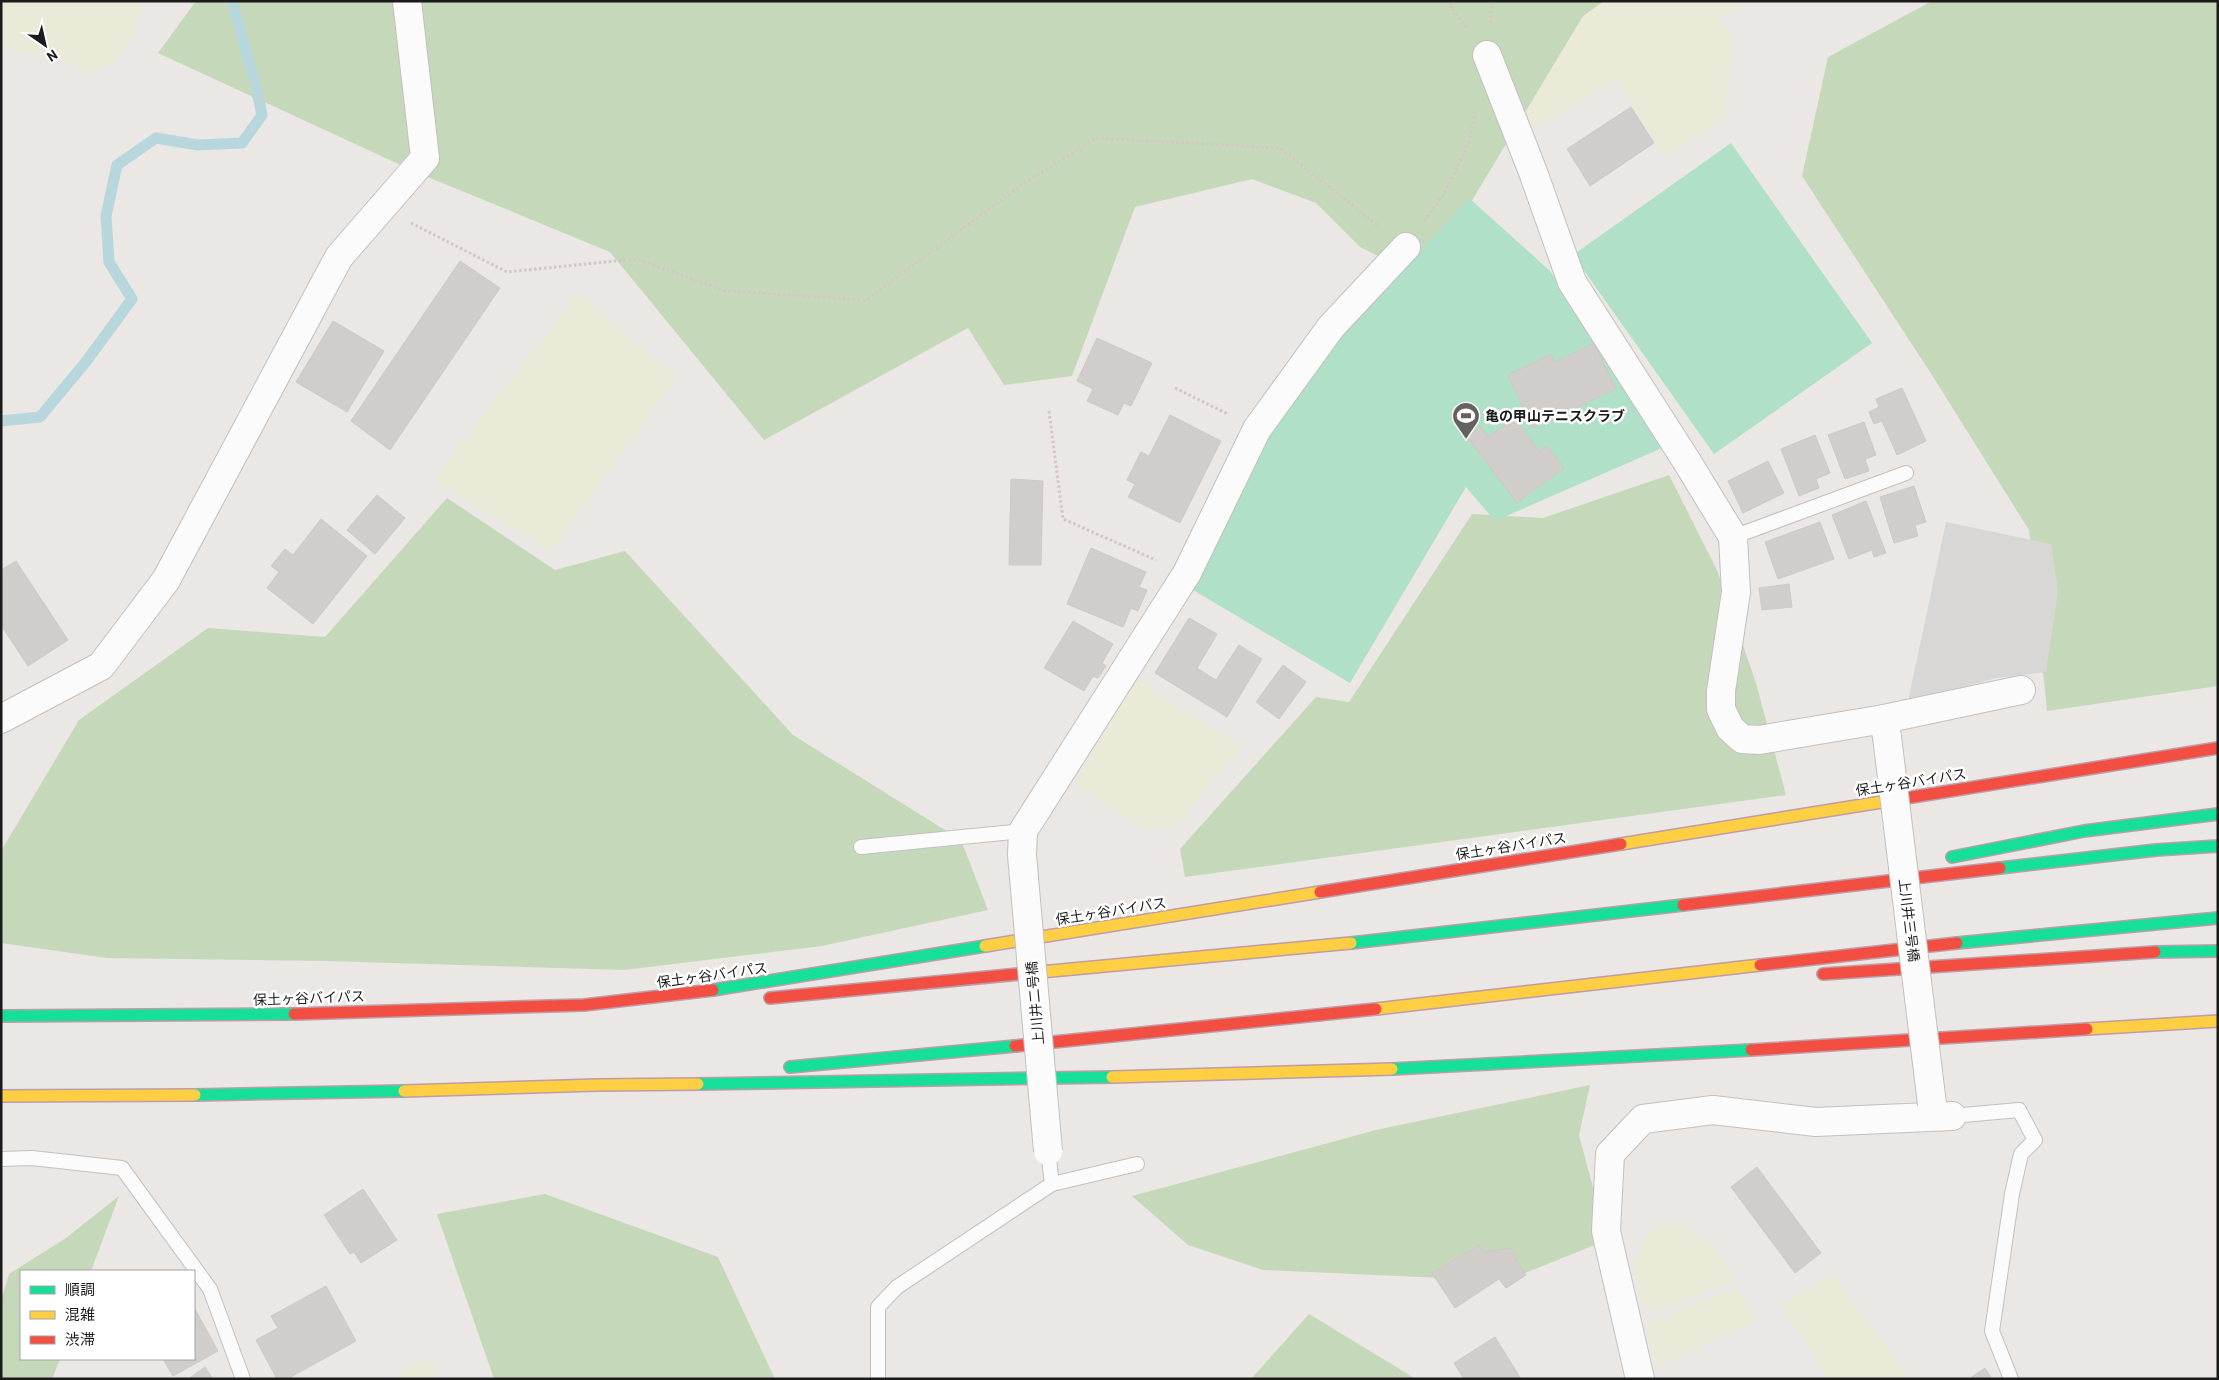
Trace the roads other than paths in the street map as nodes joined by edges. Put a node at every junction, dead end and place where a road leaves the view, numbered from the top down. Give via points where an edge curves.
1 (407, 1) edge
2 (1487, 55) dead end
3 (1406, 247) road end
4 (1906, 473) dead end
5 (1733, 537) junction
6 (2021, 690) dead end
7 (1, 719) edge
8 (1885, 728) junction
9 (2218, 748) edge
10 (2218, 814) edge
11 (1022, 843) junction
12 (2218, 846) edge
13 (861, 847) dead end
14 (1940, 860) dead end
15 (1911, 866) dead end
16 (1796, 891) junction
17 (2218, 918) edge
18 (2218, 951) edge
19 (1810, 974) dead end
20 (1771, 975) dead end
21 (1644, 979) junction
22 (762, 998) dead end
23 (732, 999) dead end
24 (584, 1005) junction
25 (1, 1016) edge
26 (2218, 1020) edge
27 (782, 1068) dead end
28 (743, 1071) dead end
29 (597, 1085) junction
30 (1, 1096) edge
31 (1939, 1112) junction
32 (1048, 1151) joint
33 (1, 1158) edge
34 (1137, 1164) dead end
35 (1052, 1184) junction
36 (243, 1379) edge
37 (878, 1379) edge
38 (1640, 1379) edge
39 (2011, 1379) edge

1 - 7 street via 425,158 339,257 166,580 101,666
2 - 5 street via 1572,282
3 - 11 street via 1331,327 1258,429 1187,573
4 - 5 lane
5 - 8 street via 1736,592 1721,691 1721,709 1730,728 1742,739 1759,740
6 - 8 street
8 - 31 street, 上川井三号橋, bridge
9 - 24 highway, 保土ヶ谷バイパス via 799,978
10 - 14 highway via 2036,840
11 - 13 lane
11 - 32 street, 上川井二号橋, bridge
12 - 16 highway via 2156,850
15 - 16 highway
16 - 22 highway via 1289,949
17 - 21 highway via 1862,953
18 - 19 highway
20 - 21 highway
21 - 27 highway via 1292,1019
23 - 24 highway
24 - 25 highway, 保土ヶ谷バイパス via 244,1015
26 - 29 highway via 1609,1059 1307,1073
28 - 29 highway
29 - 30 highway via 256,1095
31 - 38 street via 1816,1122 1714,1110 1643,1119 1610,1154 1606,1231
31 - 39 lane via 2019,1110 2035,1140 2021,1154 1992,1331
32 - 35 lane
33 - 36 lane via 32,1158 122,1168 210,1289
34 - 35 lane
35 - 37 lane via 897,1287 878,1307

